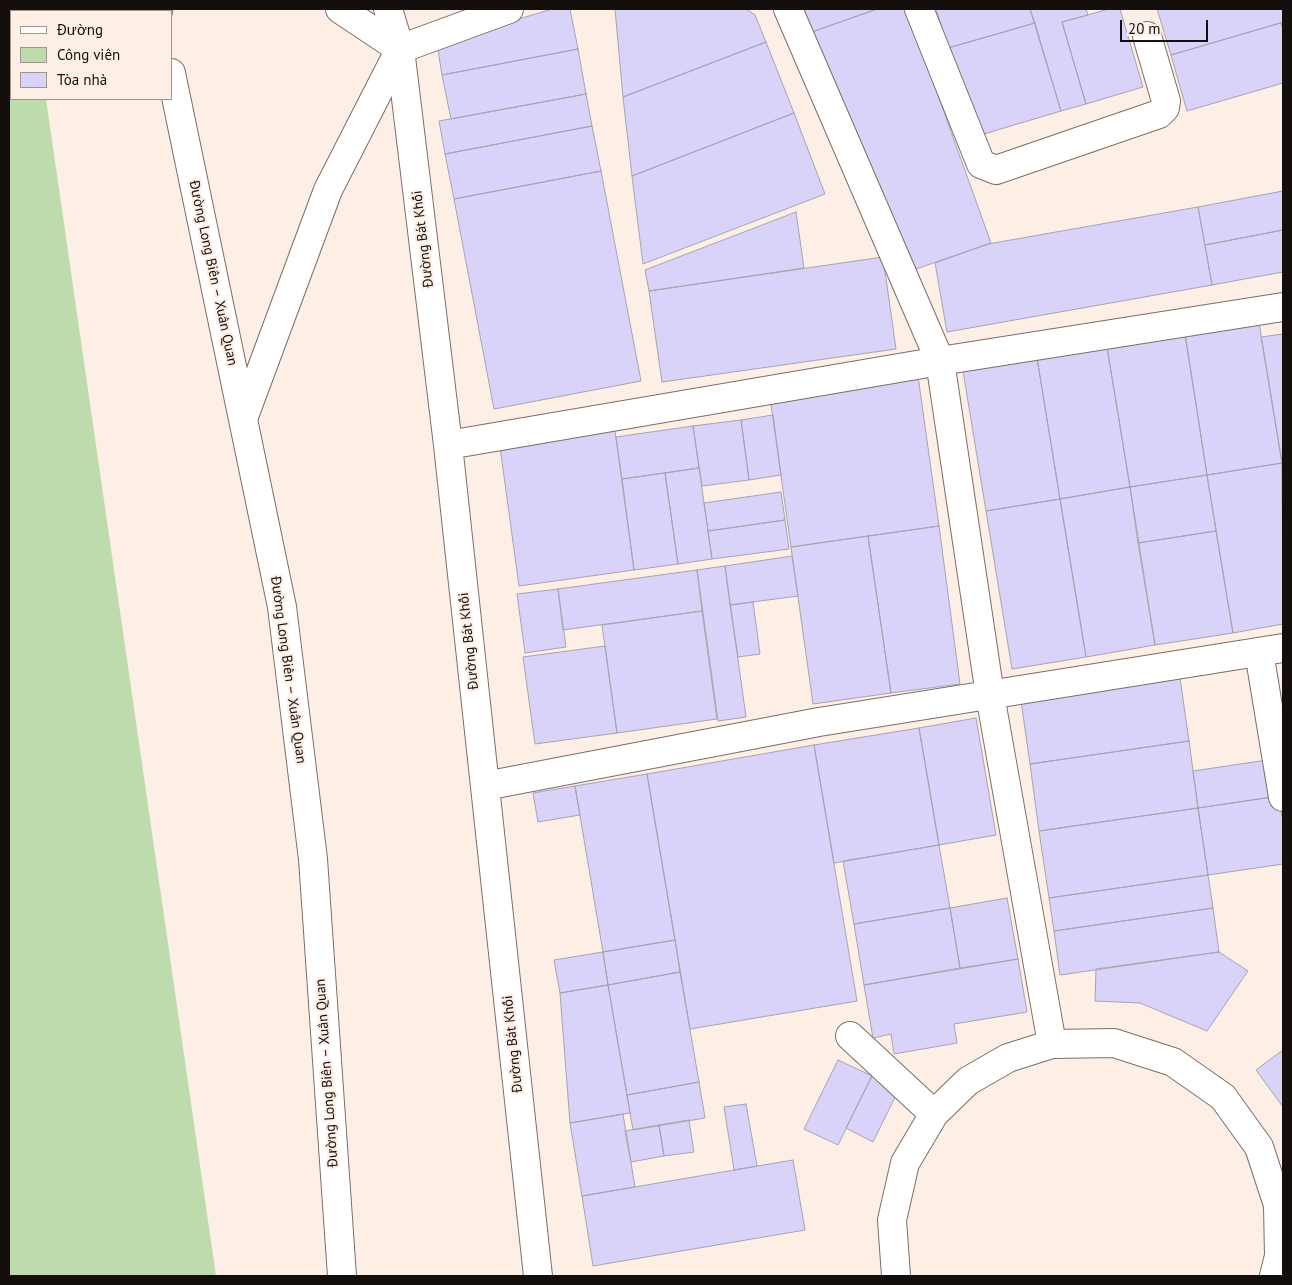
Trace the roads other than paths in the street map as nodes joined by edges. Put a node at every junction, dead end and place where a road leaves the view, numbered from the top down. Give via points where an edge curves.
1 (340, 9) edge
2 (388, 9) edge
3 (509, 9) edge
4 (788, 9) edge
5 (918, 9) edge
6 (1147, 36) dead end
7 (400, 49) junction
8 (172, 78) edge
9 (1283, 307) edge
10 (940, 361) junction
11 (243, 418) junction
12 (448, 445) junction
13 (1271, 650) edge
14 (990, 695) junction
15 (485, 786) junction
16 (1283, 797) edge
17 (850, 1036) dead end
18 (1052, 1044) junction
19 (934, 1114) junction
20 (1281, 1205) edge
21 (342, 1276) edge
22 (538, 1276) edge
23 (896, 1276) edge
24 (1274, 1276) edge

1 - 7 street
2 - 7 street, Đường Bát Khối
3 - 7 street
4 - 10 street
5 - 6 street via 981,164 996,170 1160,114 1166,101
7 - 11 street via 328,190
7 - 12 street, Đường Bát Khối
8 - 11 street, Đường Long Biên – Xuân Quan
9 - 10 street
10 - 12 street
10 - 14 street
11 - 21 street, Đường Long Biên – Xuân Quan via 282,608 313,859
12 - 15 street, Đường Bát Khối
13 - 14 street
13 - 16 street
14 - 15 street via 819,722
14 - 18 street
15 - 22 street, Đường Bát Khối
17 - 19 street
18 - 19 street via 1008,1058 968,1081
18 - 20 street via 1114,1043 1173,1062 1223,1097 1259,1147
19 - 23 street via 905,1164 892,1220
20 - 24 street via 1279,1256

